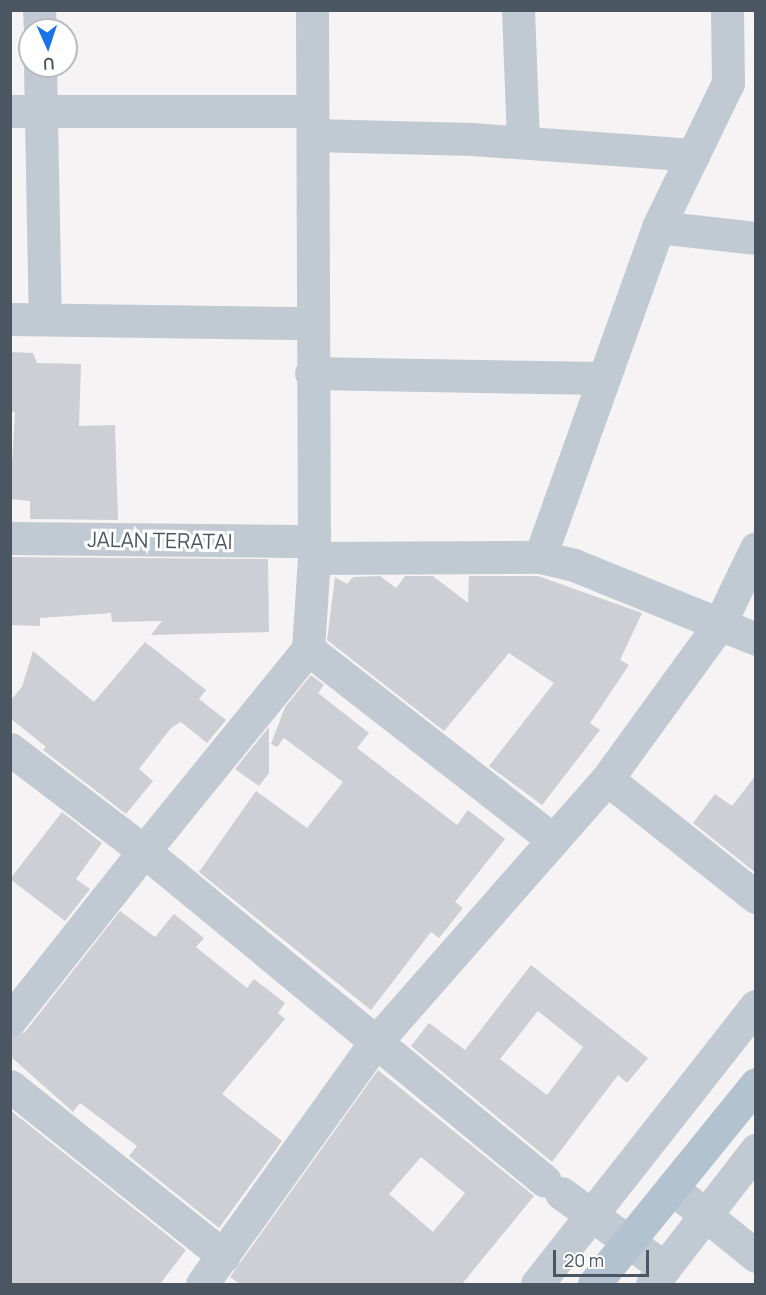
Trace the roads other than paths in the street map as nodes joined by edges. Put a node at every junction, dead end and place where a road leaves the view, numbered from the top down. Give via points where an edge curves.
1 (312, 10) edge
2 (518, 10) edge
3 (728, 10) edge
4 (36, 78) edge
5 (26, 111) edge
6 (313, 123) junction
7 (523, 142) junction
8 (693, 155) junction
9 (658, 227) junction
10 (756, 238) edge
11 (10, 319) edge
12 (45, 319) junction
13 (310, 323) junction
14 (310, 374) junction
15 (603, 378) junction
16 (10, 538) edge
17 (756, 548) edge
18 (312, 549) junction
19 (540, 556) junction
20 (719, 625) junction
21 (756, 639) edge
22 (308, 649) junction
23 (10, 748) edge
24 (607, 779) junction
25 (553, 840) junction
26 (144, 851) junction
27 (756, 897) edge
28 (756, 1006) edge
29 (10, 1020) edge
30 (374, 1044) junction
31 (756, 1084) edge
32 (10, 1086) edge
33 (756, 1150) edge
34 (672, 1188) junction
35 (590, 1213) junction
36 (704, 1217) junction
37 (629, 1240) junction
38 (224, 1256) junction
39 (756, 1256) edge
40 (659, 1276) edge
41 (202, 1284) edge
42 (537, 1284) edge
43 (594, 1284) edge

1 - 6 street
2 - 7 street
3 - 8 street via 728,83
4 - 5 street
5 - 6 street
5 - 12 street
6 - 7 street
6 - 13 street
7 - 8 street
8 - 9 street
9 - 10 street
9 - 15 street
11 - 12 street
12 - 13 street
13 - 14 street
14 - 15 street
14 - 18 street
15 - 19 street
16 - 18 street, JALAN TERATAI
17 - 20 street
18 - 19 street, JALAN TERATAI
18 - 22 street
19 - 20 street, JALAN TERATAI via 574,565
20 - 21 street, JALAN TERATAI
20 - 24 street
22 - 25 street
22 - 26 street
23 - 26 street
24 - 25 street
24 - 27 street
25 - 30 street
26 - 29 street
26 - 30 street
28 - 35 street
30 - 35 street
30 - 38 street
31 - 34 main road
32 - 38 street
33 - 36 street
34 - 36 street
34 - 37 main road
35 - 37 street
35 - 42 street
36 - 39 street
36 - 40 street
37 - 40 street
37 - 43 main road
38 - 41 street

